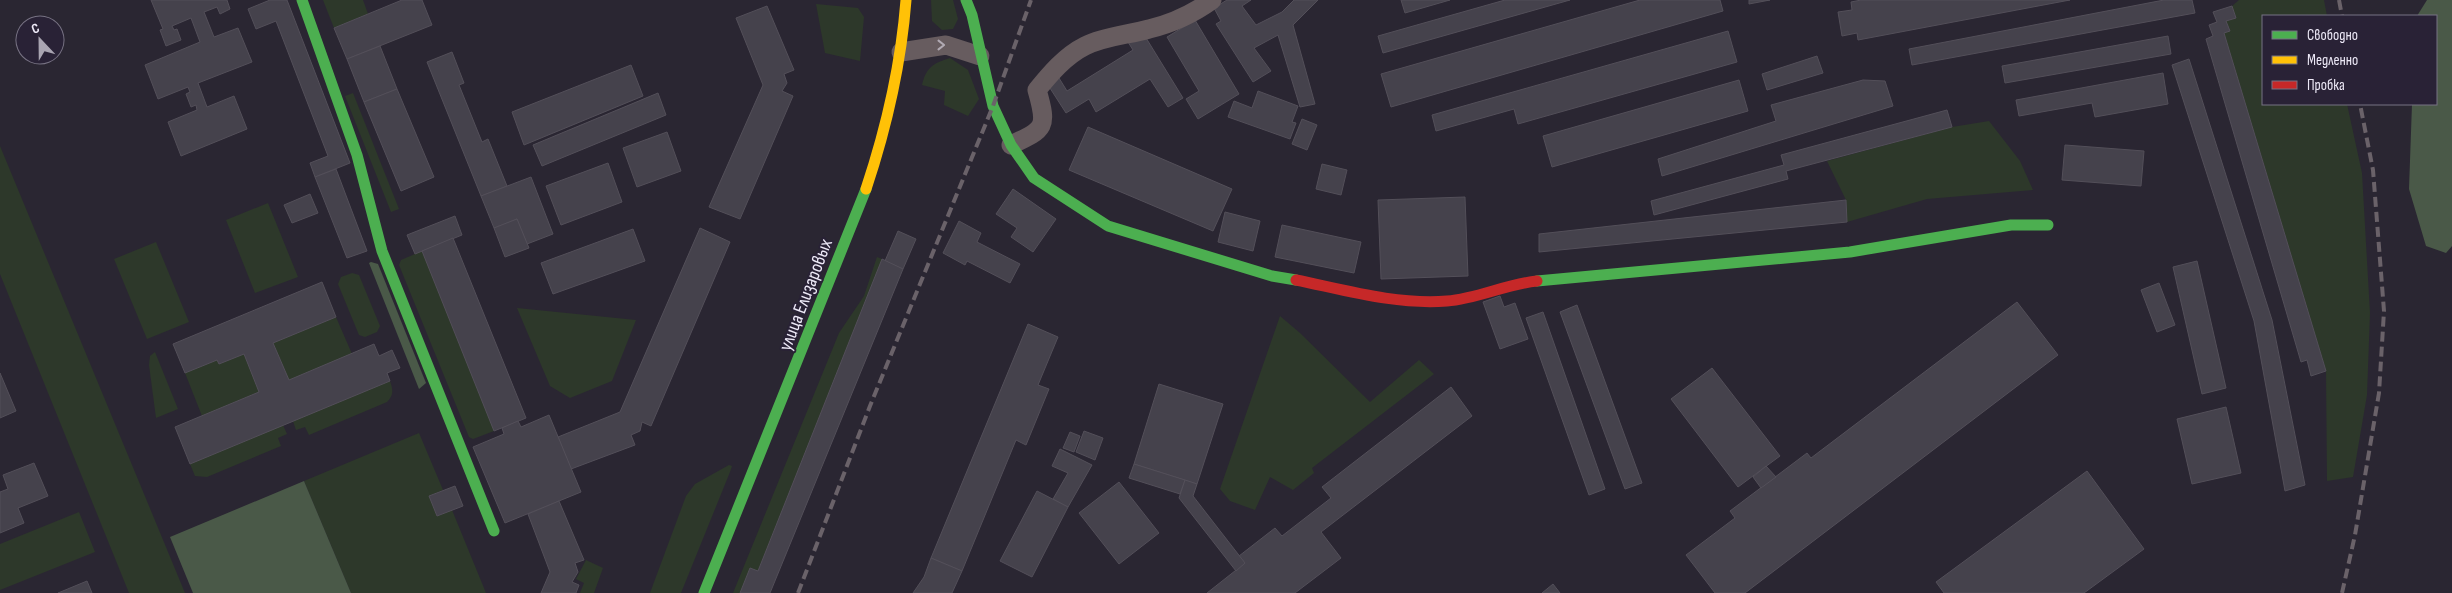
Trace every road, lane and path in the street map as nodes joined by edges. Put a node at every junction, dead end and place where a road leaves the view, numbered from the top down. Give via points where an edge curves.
1 (302, 0) edge
2 (906, 0) edge
3 (966, 0) edge
4 (1212, 0) edge
5 (901, 52) junction
6 (980, 56) junction
7 (1011, 145) junction
8 (2048, 225) dead end
9 (494, 531) dead end
10 (704, 593) edge

1 - 9 street via 357,155 382,252
2 - 5 street, улица Елизаровых
3 - 6 street
4 - 7 street via 1198,10 1151,29 1108,38 1069,56 1037,90 1044,114 1043,124 1037,132
5 -> 6 street via 946,44
5 - 10 street, улица Елизаровых via 896,84 862,198
6 - 7 street via 993,106
7 - 8 street via 1034,178 1108,226 1272,276 1410,302 1449,301 1520,283 1850,252 2011,225

